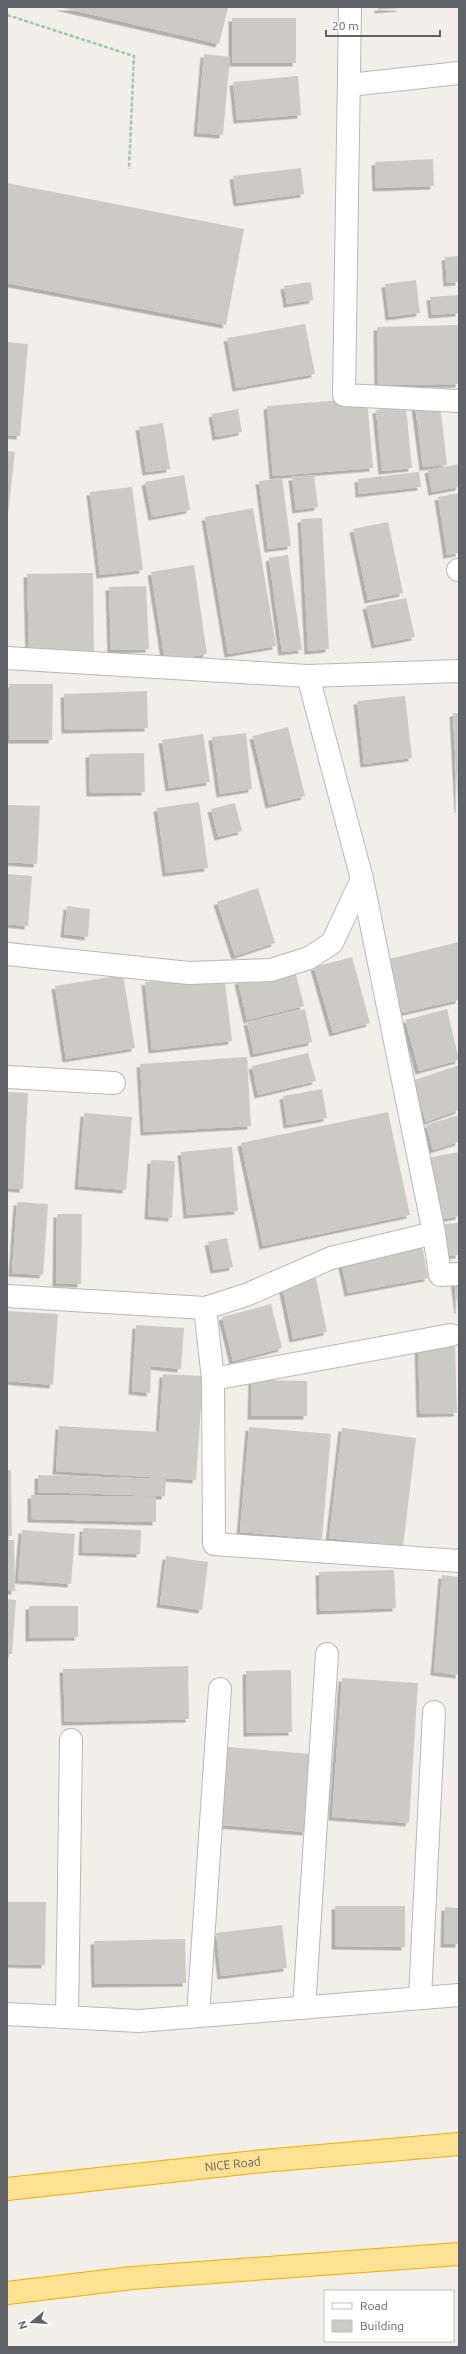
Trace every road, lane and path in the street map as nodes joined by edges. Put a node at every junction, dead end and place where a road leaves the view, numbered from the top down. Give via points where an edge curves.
1 (350, 7) edge
2 (7, 15) edge
3 (459, 73) edge
4 (349, 85) junction
5 (129, 169) dead end
6 (459, 401) edge
7 (7, 658) edge
8 (459, 672) edge
9 (308, 676) junction
10 (362, 879) junction
11 (7, 954) edge
12 (7, 1077) edge
13 (114, 1083) dead end
14 (434, 1233) junction
15 (459, 1274) edge
16 (7, 1296) edge
17 (205, 1308) junction
18 (451, 1335) dead end
19 (213, 1379) junction
20 (459, 1561) edge
21 (327, 1654) dead end
22 (220, 1689) dead end
23 (434, 1712) dead end
24 (71, 1740) dead end
25 (459, 1996) edge
26 (420, 1998) junction
27 (304, 2008) junction
28 (7, 2014) edge
29 (198, 2016) junction
30 (67, 2017) junction
31 (459, 2144) edge
32 (7, 2189) edge
33 (459, 2254) edge
34 (7, 2293) edge

1 - 4 street
2 - 5 path via 134,56
3 - 4 street
4 - 6 street via 344,395
7 - 9 street
8 - 9 street
9 - 10 street
10 - 11 street via 332,943 309,958 271,970 189,973
10 - 14 street
12 - 13 street
14 - 15 street via 440,1275
14 - 17 street via 331,1258 246,1295
16 - 17 street
17 - 19 street
18 - 19 street
19 - 20 street via 214,1544
21 - 27 street
22 - 29 street
23 - 26 street
24 - 30 street
25 - 26 street
26 - 27 street
27 - 29 street
28 - 30 street
29 - 30 street via 139,2021
31 - 32 highway, NICE Road
33 - 34 highway via 132,2278

